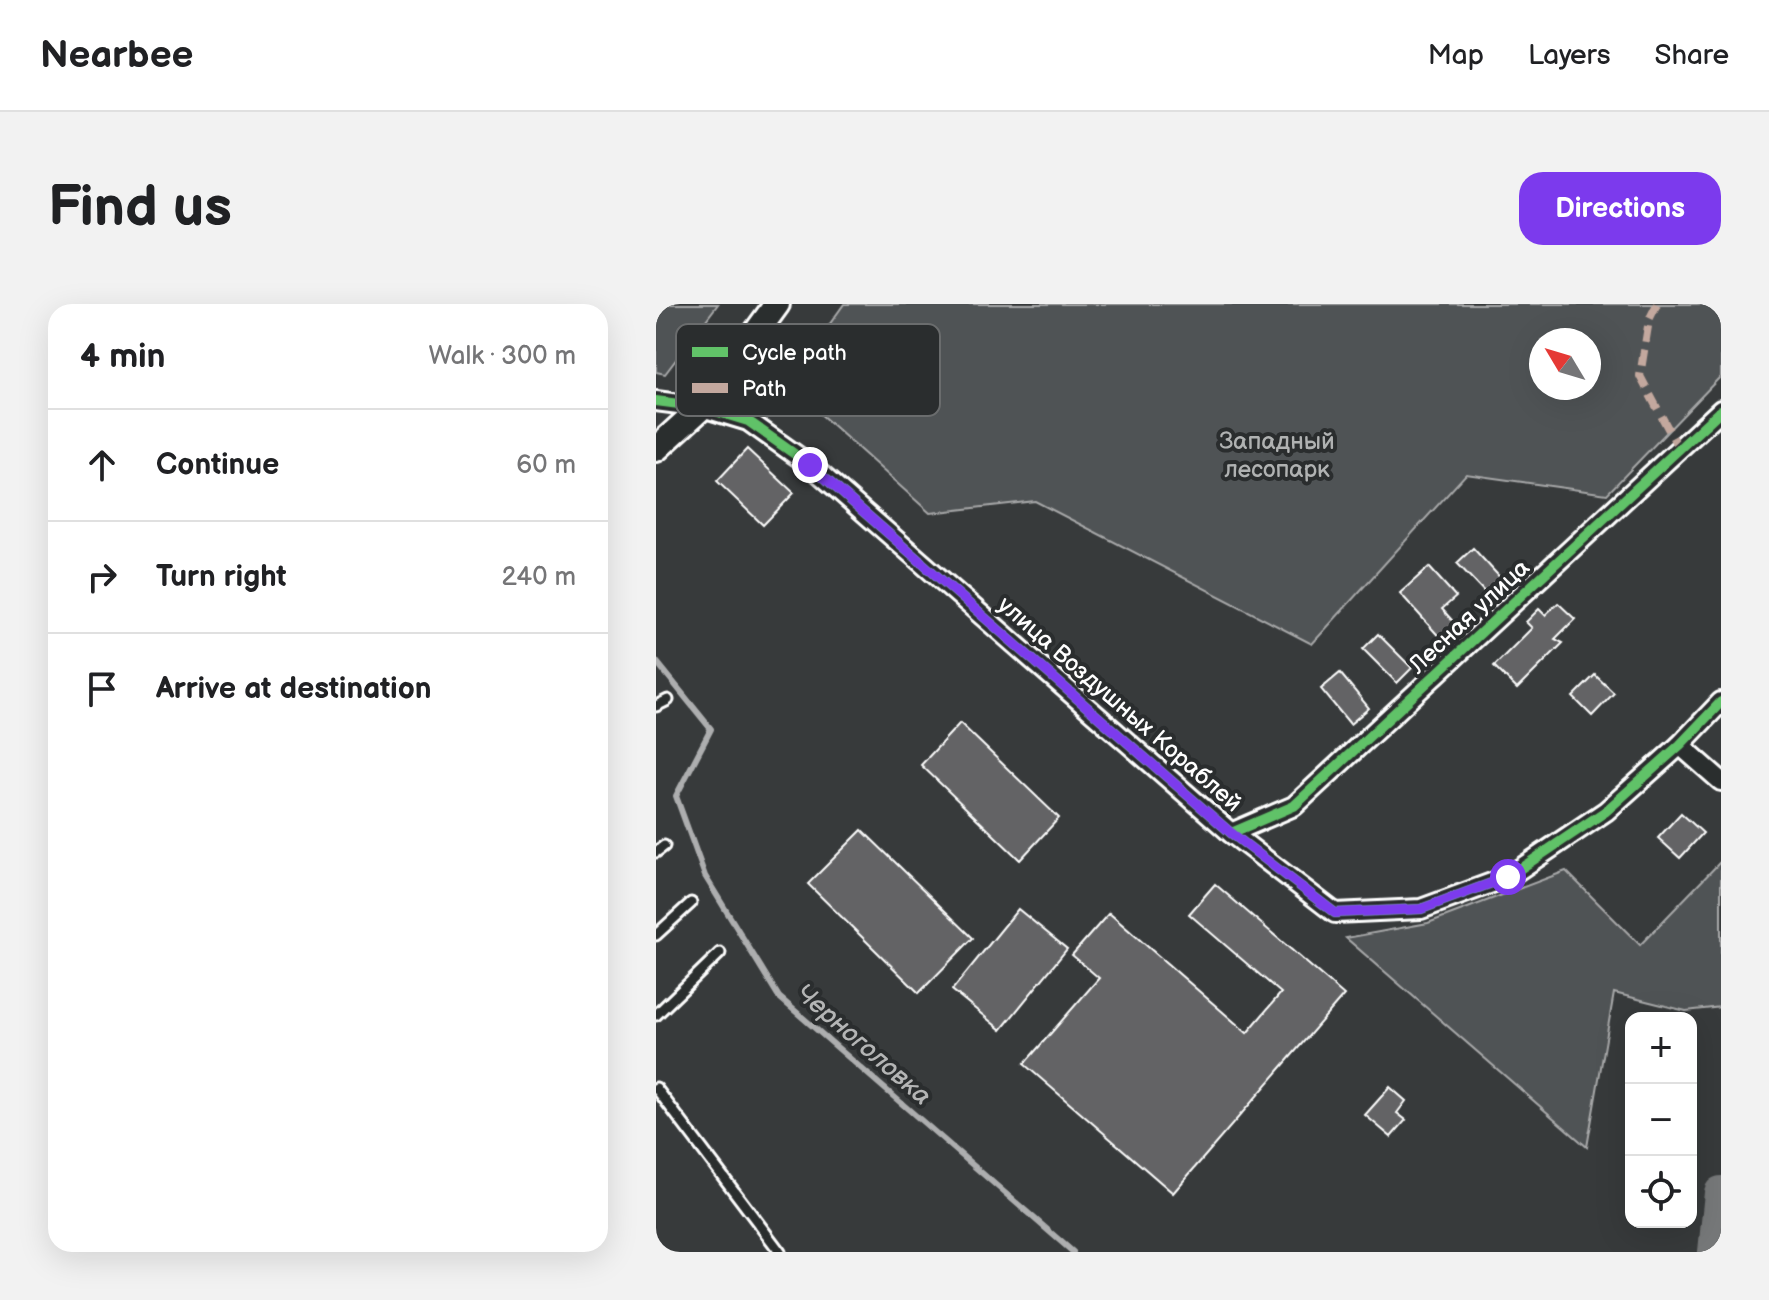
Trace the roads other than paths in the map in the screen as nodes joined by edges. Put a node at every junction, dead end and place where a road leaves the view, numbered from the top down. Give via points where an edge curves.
1 (777, 304) edge
2 (762, 324) edge
3 (656, 401) edge
4 (676, 404) edge
5 (1721, 410) edge
6 (692, 416) edge
7 (732, 416) edge
8 (656, 449) edge
9 (668, 700) dead end
10 (1721, 702) edge
11 (656, 706) edge
12 (1680, 745) junction
13 (1721, 781) edge
14 (1231, 833) junction
15 (691, 903) dead end
16 (656, 935) edge
17 (720, 953) dead end
18 (656, 1015) edge
19 (656, 1088) edge
20 (780, 1252) edge

1 - 2 street
3 - 4 street, улица Воздушных Кораблей
5 - 14 street, Лесная улица via 1294,806
6 - 8 street
7 - 14 street, улица Воздушных Кораблей via 748,421 810,465
9 - 11 lane
10 - 12 street, улица Воздушных Кораблей
12 - 13 street
12 - 14 street, улица Воздушных Кораблей via 1606,811 1508,877 1421,909 1335,913
15 - 16 lane
17 - 18 lane
19 - 20 lane

